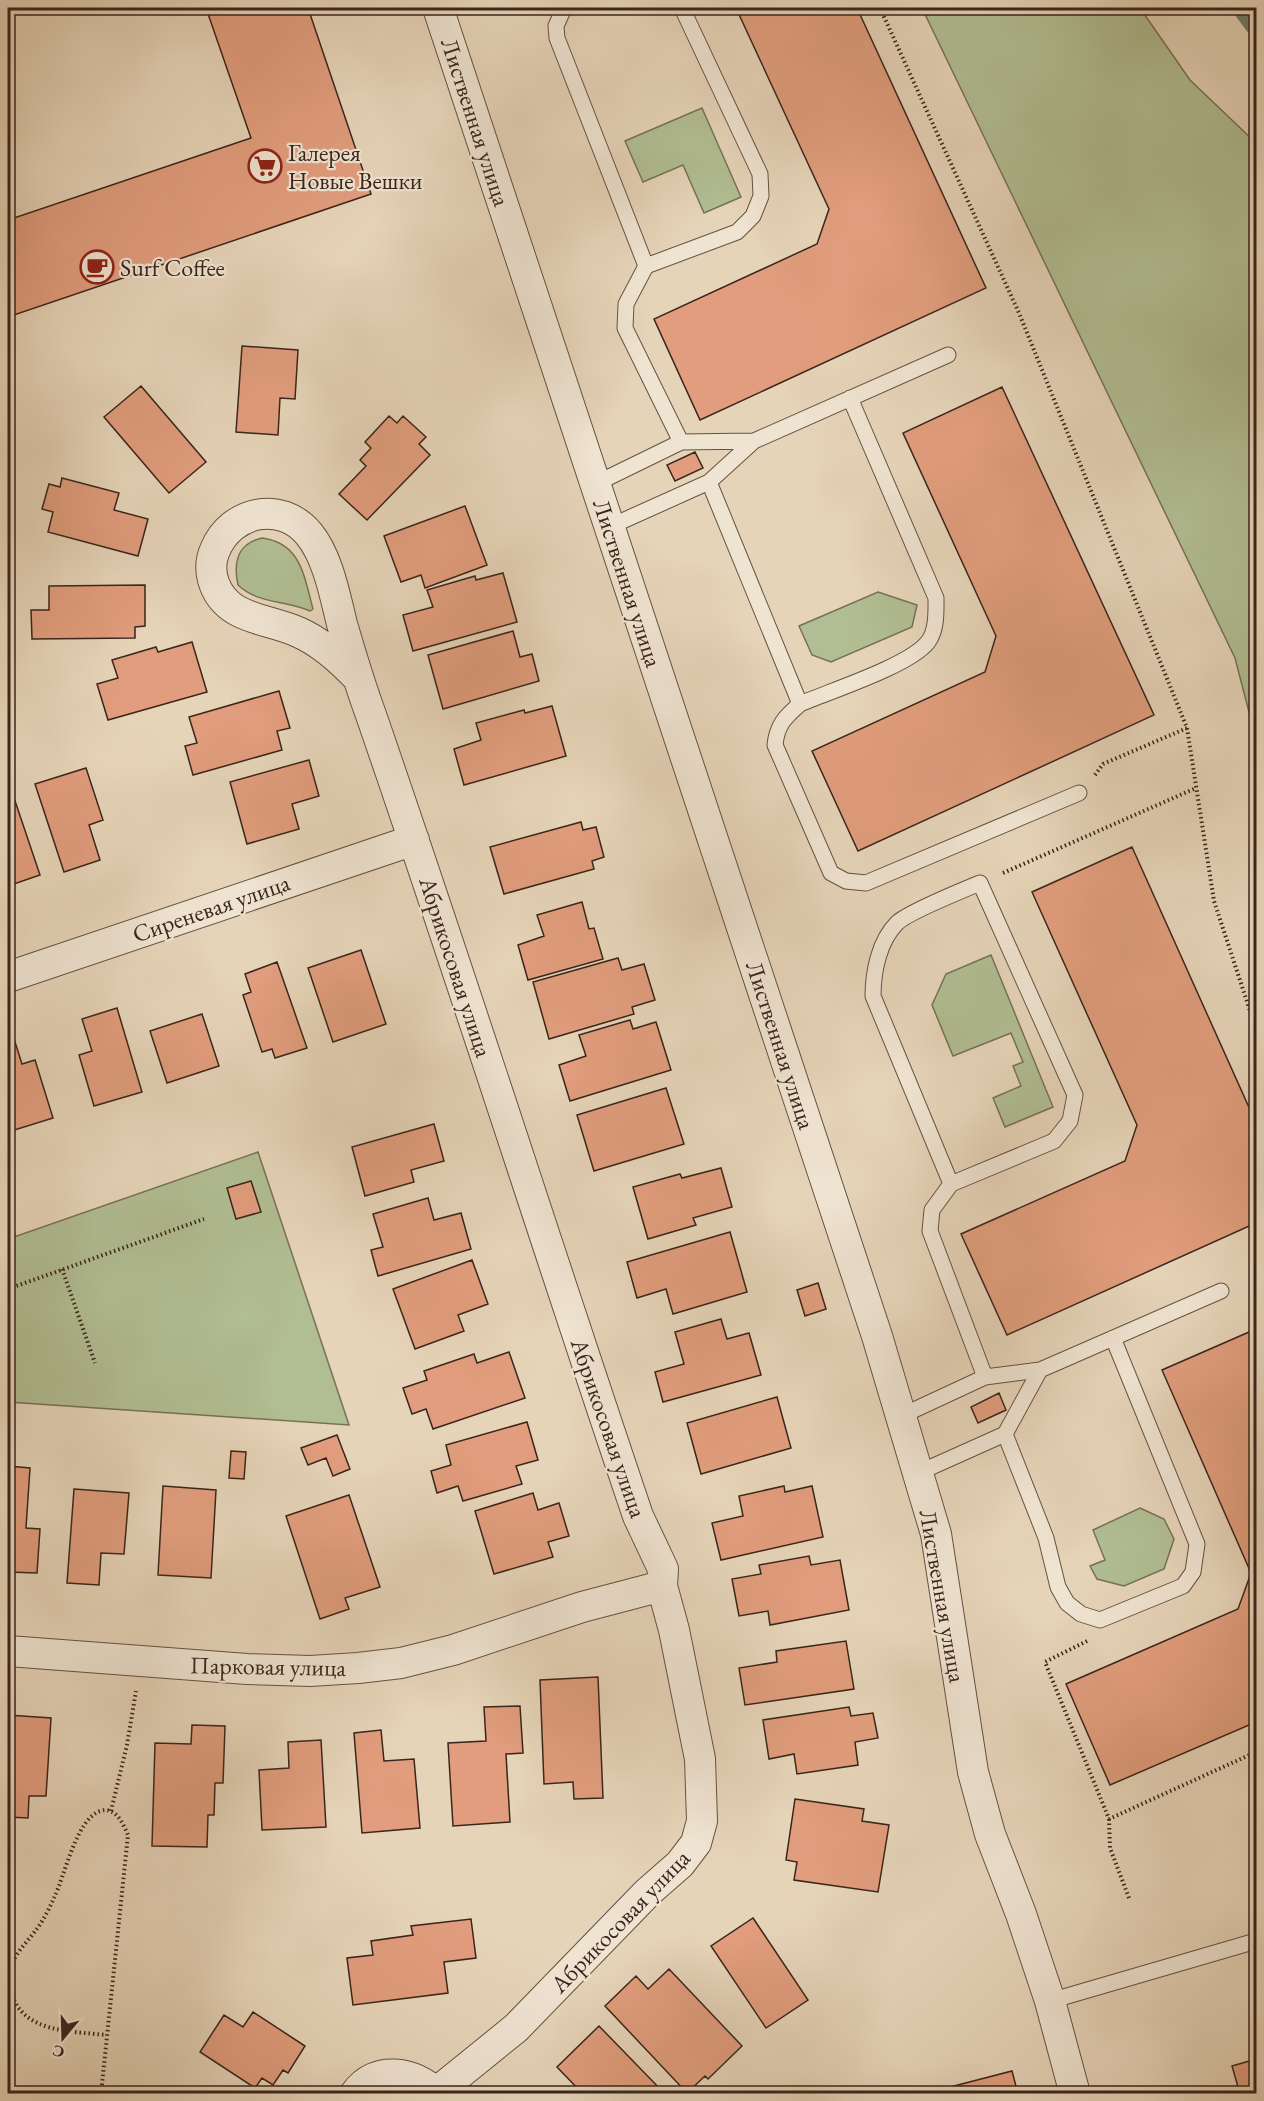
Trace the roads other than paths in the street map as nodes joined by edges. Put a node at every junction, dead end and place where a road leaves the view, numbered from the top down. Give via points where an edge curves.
1 (438, 8) edge
2 (564, 8) edge
3 (682, 8) edge
4 (646, 266) junction
5 (948, 355) dead end
6 (850, 398) junction
7 (754, 441) junction
8 (681, 442) junction
9 (709, 482) junction
10 (596, 484) junction
11 (609, 527) junction
12 (358, 678) junction
13 (800, 704) junction
14 (1079, 793) road end
15 (414, 840) junction
16 (8, 977) edge
17 (951, 1184) junction
18 (1221, 1291) dead end
19 (1113, 1338) junction
20 (1040, 1370) junction
21 (985, 1377) junction
22 (901, 1416) junction
23 (1005, 1434) junction
24 (918, 1473) junction
25 (662, 1586) junction
26 (8, 1652) edge
27 (1257, 1941) edge
28 (1050, 2001) junction
29 (437, 2093) edge
30 (355, 2094) edge
31 (1075, 2094) edge

1 - 10 street, Лиственная улица
2 - 4 lane via 556,26 557,38
3 - 4 lane via 760,174 761,196 753,216 737,232
4 - 8 lane via 626,304 625,328
5 - 6 lane
6 - 7 lane
6 - 13 lane via 936,598 937,618 929,641 913,656
7 - 8 lane
7 - 9 lane
8 - 10 lane
9 - 11 lane
9 - 13 lane
10 - 11 street, Лиственная улица
11 - 22 street, Лиственная улица
12 - 12 street, Абрикосовая улица via 330,578 311,536 300,525 266,514 236,521 220,538 210,560 212,578 223,601 244,615 299,632 327,649
12 - 15 street, Абрикосовая улица
13 - 14 lane via 783,717 775,745 831,873 846,881 866,883
15 - 16 street, Сиреневая улица
15 - 25 street, Абрикосовая улица via 635,1507 663,1569
17 - 17 lane via 1054,1141 1070,1121 1075,1095 980,883 898,921 886,937 873,977 873,996
17 - 21 lane via 932,1210 930,1231
18 - 19 lane
19 - 20 lane
19 - 23 lane via 1197,1544 1193,1572 1183,1586 1100,1620 1081,1614 1067,1603
20 - 21 lane
20 - 23 lane
21 - 22 lane
22 - 24 street, Лиственная улица
23 - 24 lane
24 - 28 street, Лиственная улица via 936,1534 972,1772
25 - 26 street, Парковая улица via 582,1607 453,1650 401,1663 357,1668 247,1669
25 - 29 street, Абрикосовая улица via 700,1759 702,1821 696,1843 680,1864 516,2028
27 - 28 lane
28 - 31 street, Лиственная улица
29 - 30 street via 407,2074 389,2074 372,2079

